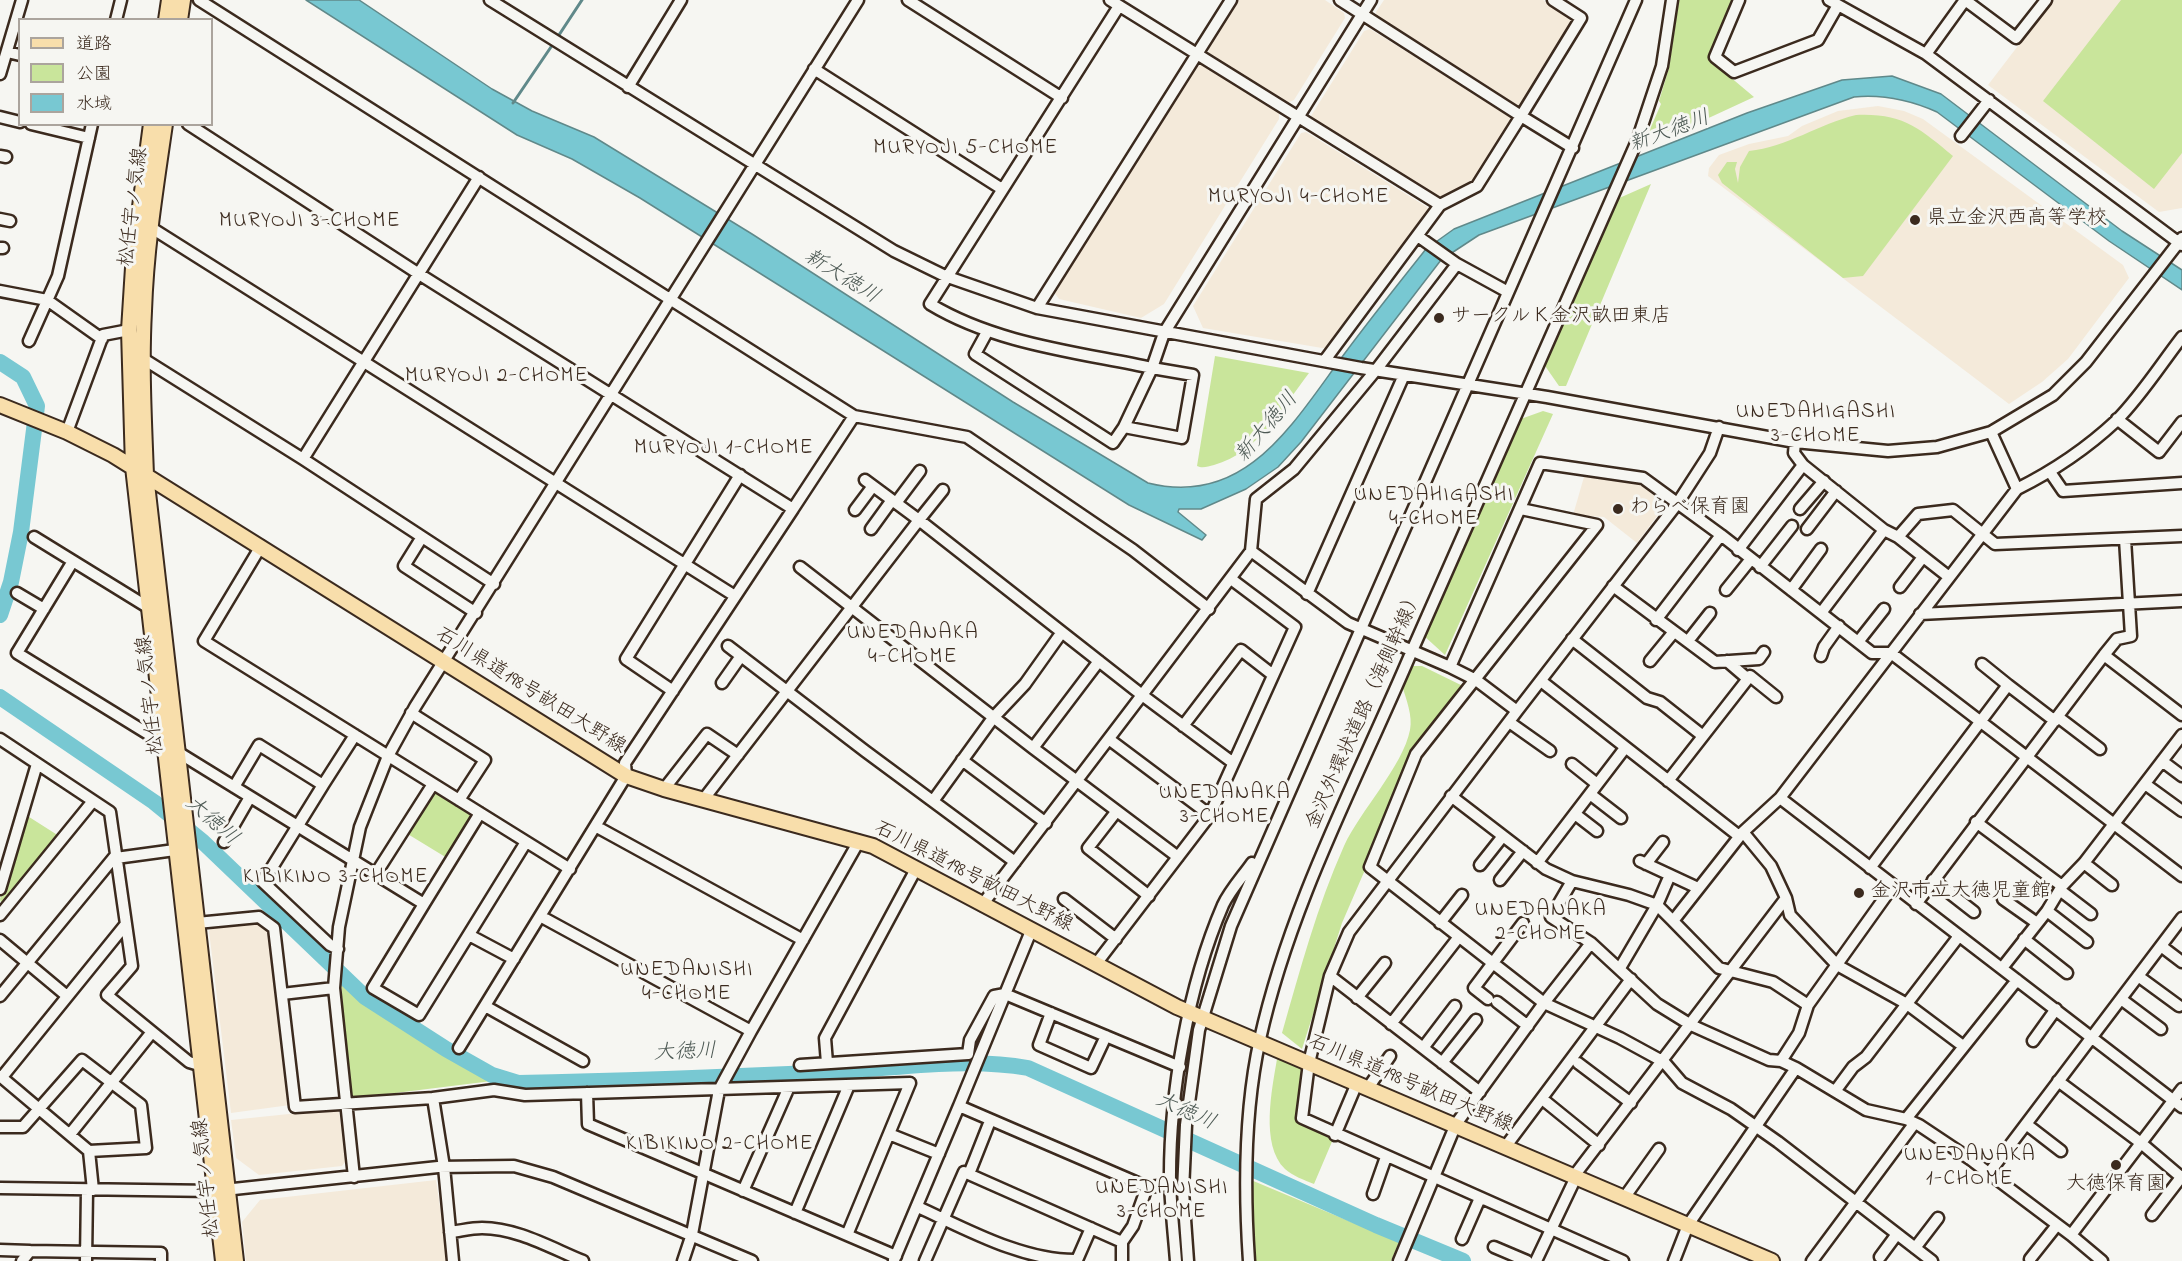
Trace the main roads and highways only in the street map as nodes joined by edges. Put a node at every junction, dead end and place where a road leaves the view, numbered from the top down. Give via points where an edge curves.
1 (169, 0) edge
2 (183, 0) edge
3 (166, 18) edge
4 (180, 18) edge
5 (151, 126) edge
6 (165, 126) edge
7 (4, 407) edge
8 (133, 467) junction
9 (146, 475) junction
10 (175, 785) junction
11 (182, 849) junction
12 (221, 1190) junction
13 (223, 1261) edge
14 (236, 1261) edge
15 (1772, 1261) edge

1 - 3 main road
2 - 4 main road
5 - 8 main road, 松任宇ノ気線 via 134,252 129,330
6 - 9 main road, 松任宇ノ気線 via 150,227 142,358
7 - 8 main road, 石川県道198号畝田大野線 via 67,432
8 - 9 main road, 石川県道198号畝田大野線
8 - 10 main road, 松任宇ノ気線 via 164,742
9 - 10 main road, 松任宇ノ気線 via 178,752
9 - 15 main road, 石川県道198号畝田大野線 via 626,776 859,841 1196,1015
10 - 11 main road, 松任宇ノ気線
11 - 12 main road, 松任宇ノ気線 via 197,923
11 - 12 main road, 松任宇ノ気線 via 199,1065
12 - 13 main road, 松任宇ノ気線
12 - 14 main road, 松任宇ノ気線

